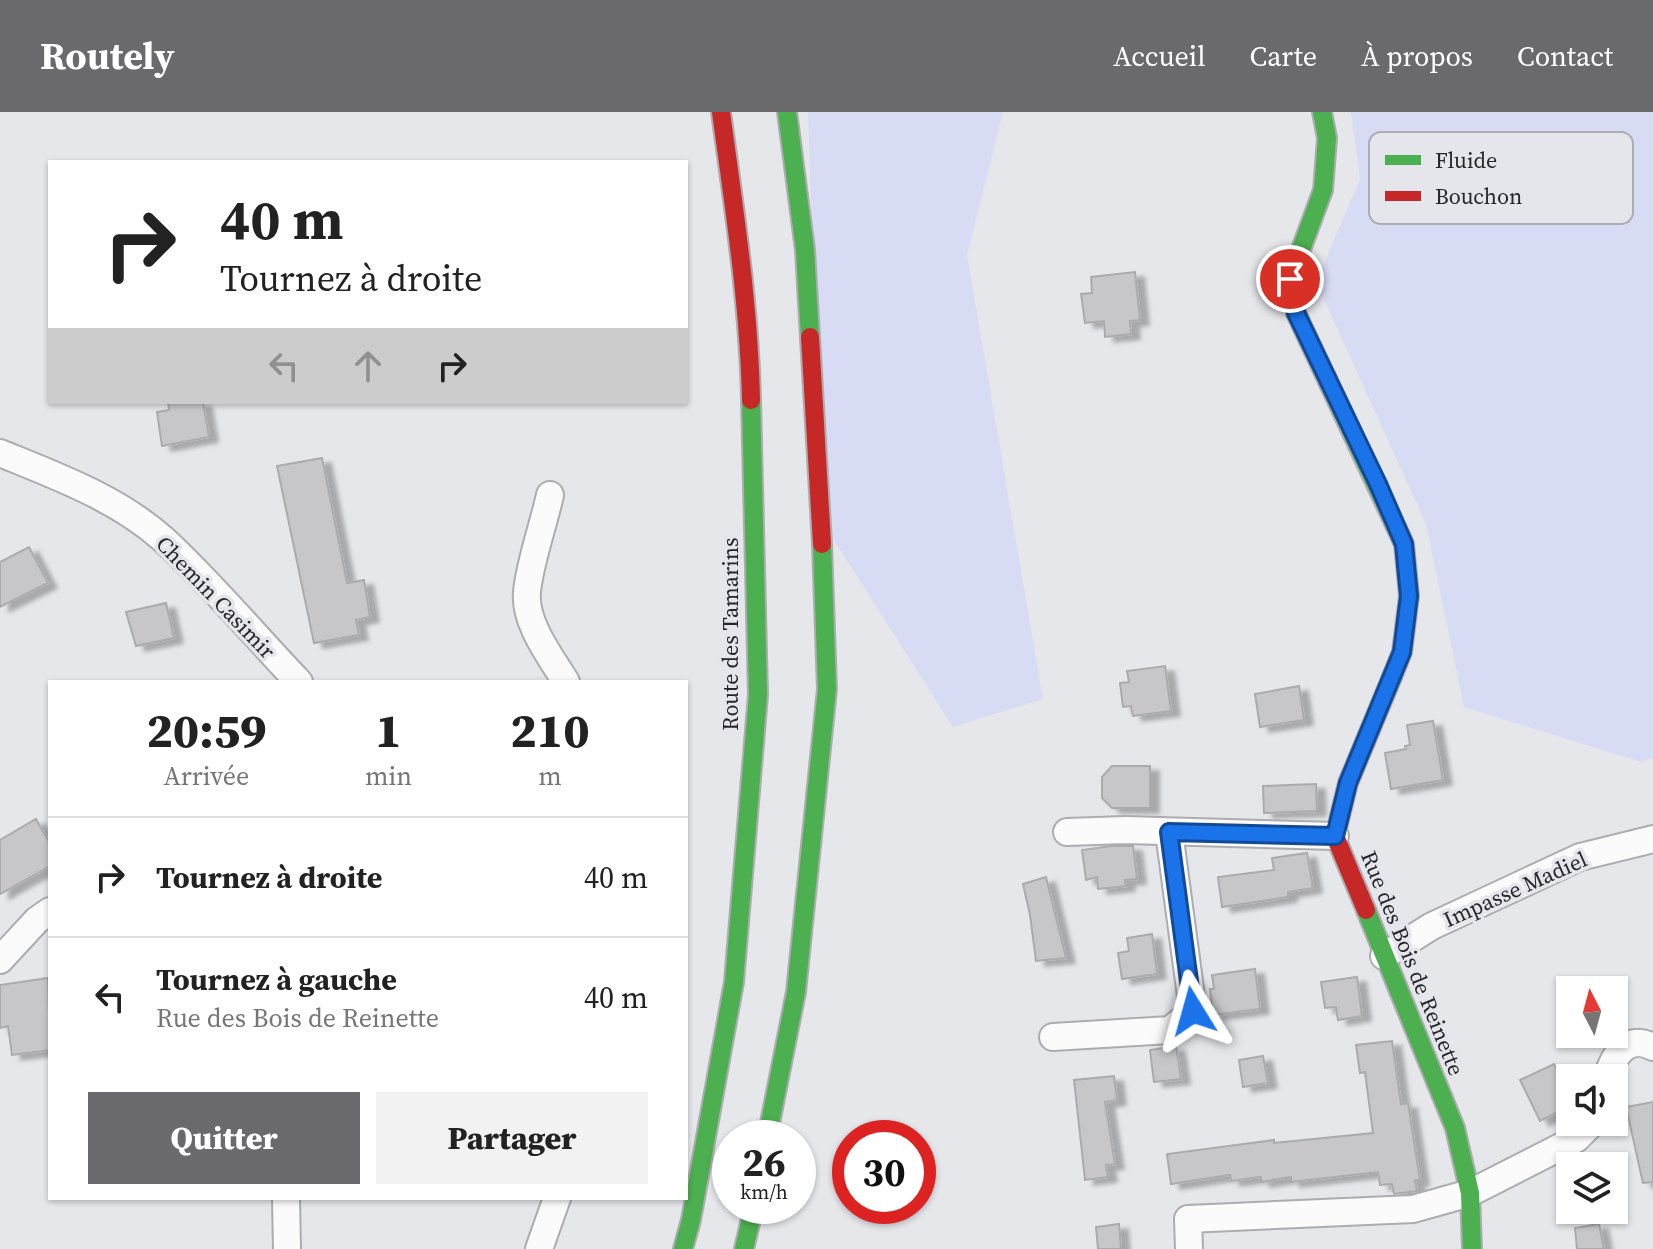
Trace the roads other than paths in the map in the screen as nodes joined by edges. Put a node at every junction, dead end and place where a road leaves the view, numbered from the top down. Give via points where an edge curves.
1 (721, 112) edge
2 (787, 112) edge
3 (1322, 112) edge
4 (0, 453) edge
5 (550, 495) dead end
6 (297, 680) edge
7 (565, 680) edge
8 (1067, 832) dead end
9 (1169, 832) junction
10 (1335, 836) junction
11 (1653, 839) edge
12 (48, 912) edge
13 (1384, 956) junction
14 (0, 960) edge
15 (1053, 1037) dead end
16 (1653, 1047) edge
17 (1610, 1064) edge
18 (771, 1120) edge
19 (1579, 1136) edge
20 (1470, 1193) junction
21 (286, 1200) edge
22 (556, 1200) edge
23 (750, 1224) edge
24 (287, 1249) edge
25 (539, 1249) edge
26 (683, 1249) edge
27 (744, 1249) edge
28 (1189, 1249) edge
29 (1472, 1249) edge

1 - 26 main road, Route des Tamarins via 750,355 758,695 734,982
2 - 18 main road via 805,250 827,689 796,992
3 - 10 main road, Rue des Bois de Reinette via 1327,138 1323,190 1290,279 1296,313 1404,544 1409,596 1402,652 1348,783
4 - 6 street, Chemin Casimir via 74,483 161,538
5 - 7 street via 526,593 542,640
8 - 9 street
9 - 10 street
9 - 15 street via 1193,1011 1170,1030
10 - 13 main road, Rue des Bois de Reinette
11 - 13 street, Impasse Madiel via 1580,857 1432,926
12 - 14 street
13 - 20 main road, Rue des Bois de Reinette via 1455,1128
16 - 17 street via 1632,1043 1619,1049
19 - 20 street
20 - 28 street via 1413,1209 1188,1219
20 - 29 main road, Rue des Bois de Reinette
21 - 24 street
22 - 25 street
23 - 27 main road

